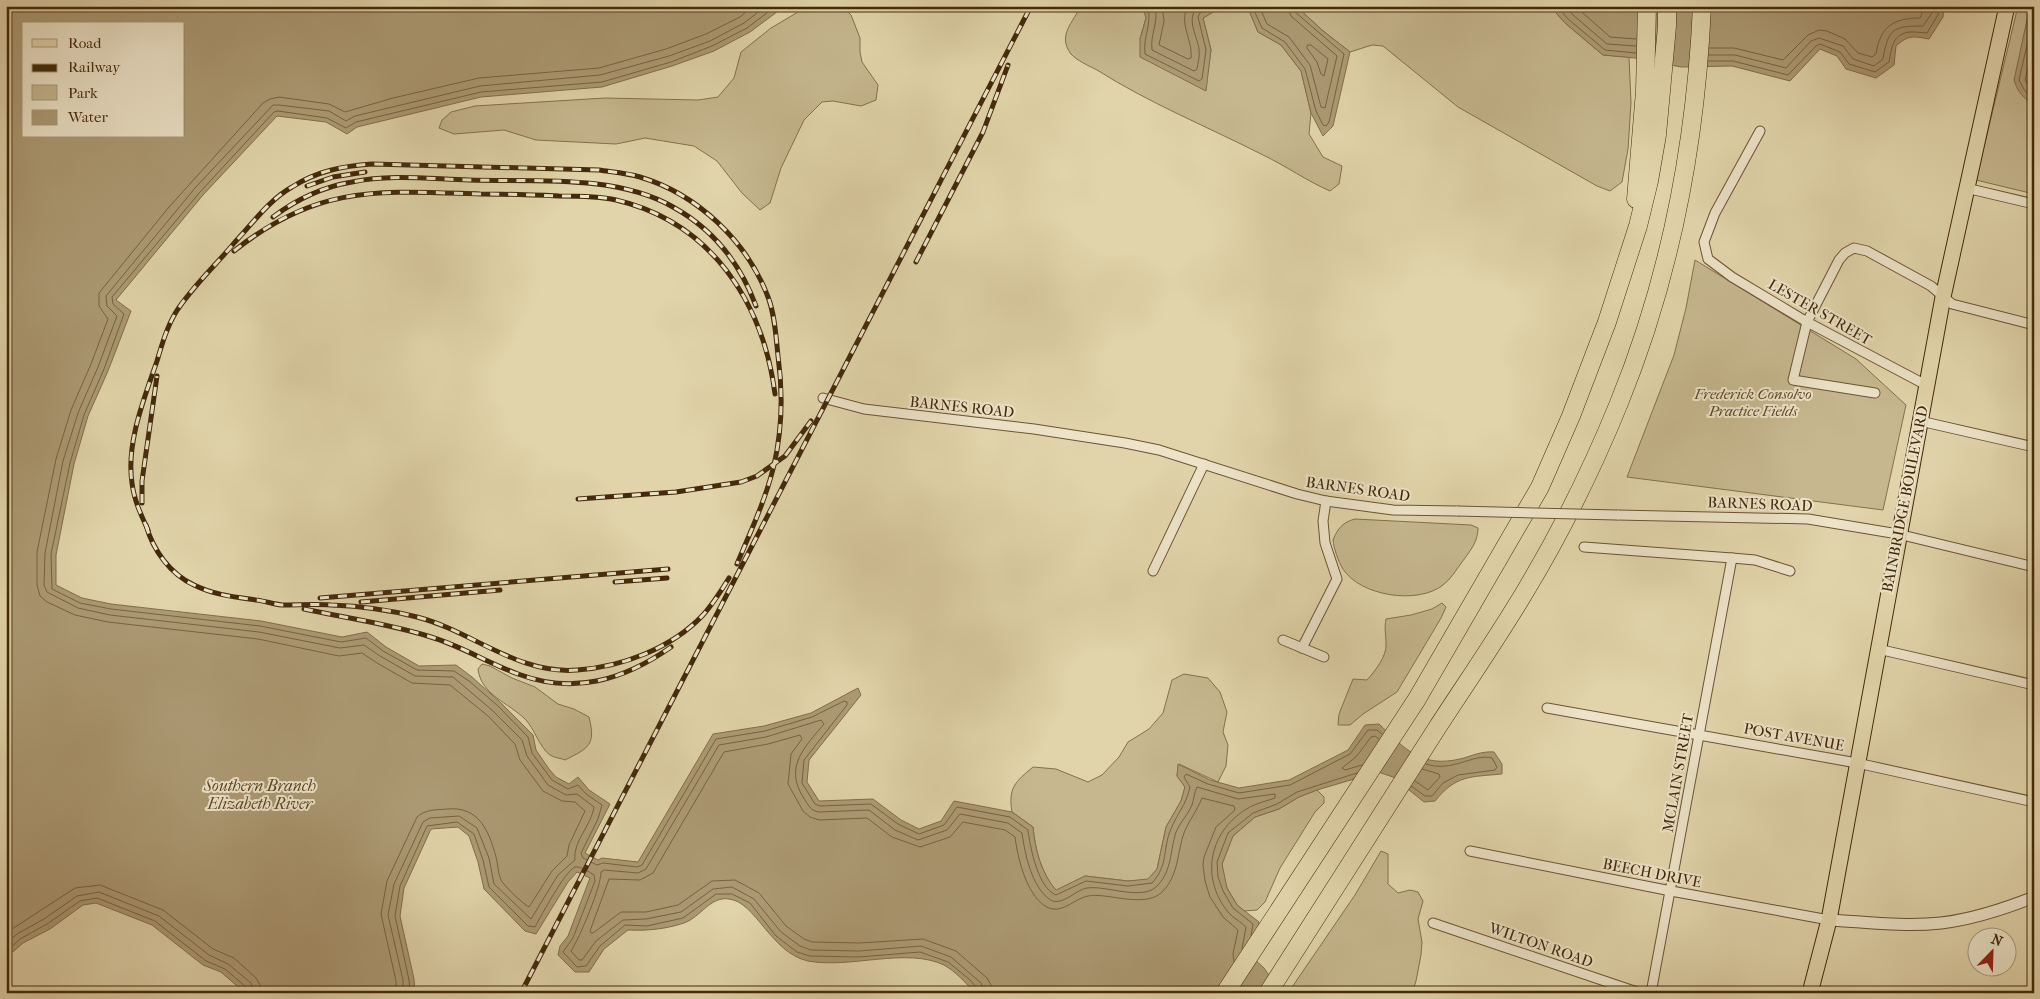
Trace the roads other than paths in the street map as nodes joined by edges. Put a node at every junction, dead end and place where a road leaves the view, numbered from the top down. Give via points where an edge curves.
1 (1647, 6) edge
2 (1667, 6) edge
3 (1702, 6) edge
4 (2007, 6) edge
5 (1653, 93) junction
6 (1760, 131) dead end
7 (1966, 188) junction
8 (2034, 204) edge
9 (1943, 297) junction
10 (1808, 322) junction
11 (2034, 325) edge
12 (1926, 385) junction
13 (1875, 393) dead end
14 (823, 398) dead end
15 (1920, 421) junction
16 (2034, 447) edge
17 (1204, 464) junction
18 (1326, 500) junction
19 (1898, 534) junction
20 (1584, 547) dead end
21 (1732, 558) junction
22 (2034, 568) edge
23 (1153, 570) dead end
24 (1790, 571) dead end
25 (1284, 640) dead end
26 (1302, 648) junction
27 (1878, 649) junction
28 (1324, 657) dead end
29 (2034, 685) edge
30 (1547, 708) dead end
31 (1698, 734) junction
32 (1857, 763) junction
33 (2034, 802) edge
34 (1470, 851) dead end
35 (1671, 891) junction
36 (2034, 897) edge
37 (1829, 920) junction
38 (1433, 923) dead end
39 (1225, 993) edge
40 (1268, 993) edge
41 (1640, 993) edge
42 (1651, 993) edge
43 (1810, 993) edge

1 - 5 highway
2 - 5 highway
3 - 40 highway via 1687,159 1662,276 1619,404 1546,555
4 - 7 main road, BAINBRIDGE BOULEVARD
5 - 39 highway via 1649,181 1632,244 1607,322 1540,487 1417,699
6 - 10 street, LESTER STREET via 1715,213 1704,242 1706,254 1714,265
7 - 8 street
7 - 9 main road, BAINBRIDGE BOULEVARD
9 - 10 street via 1932,286 1867,251 1854,248 1839,260
9 - 11 street via 1960,308
9 - 12 main road, BAINBRIDGE BOULEVARD
10 - 12 street, LESTER STREET
10 - 13 street via 1793,380
12 - 15 main road, BAINBRIDGE BOULEVARD
14 - 17 street, BARNES ROAD via 864,409 1125,443
15 - 16 street
15 - 19 main road, BAINBRIDGE BOULEVARD
17 - 18 street, BARNES ROAD
17 - 23 street
18 - 19 street, BARNES ROAD, bridge via 1393,510 1808,519
18 - 26 street via 1325,543 1337,579
19 - 22 street, BARNES ROAD
19 - 27 main road, BAINBRIDGE BOULEVARD
20 - 21 street
21 - 24 street via 1755,560
21 - 31 street, MCLAIN STREET
25 - 26 street
26 - 28 street
27 - 29 street
27 - 32 main road, BAINBRIDGE BOULEVARD
30 - 31 street, POST AVENUE
31 - 32 street, POST AVENUE
31 - 35 street, MCLAIN STREET
32 - 33 street, POST AVENUE
32 - 37 main road, BAINBRIDGE BOULEVARD
34 - 35 street, BEECH DRIVE
35 - 37 street, BEECH DRIVE
35 - 42 street, MCLAIN STREET
36 - 37 street via 1979,916 1940,923
37 - 43 main road, BAINBRIDGE BOULEVARD
38 - 41 street, WILTON ROAD

